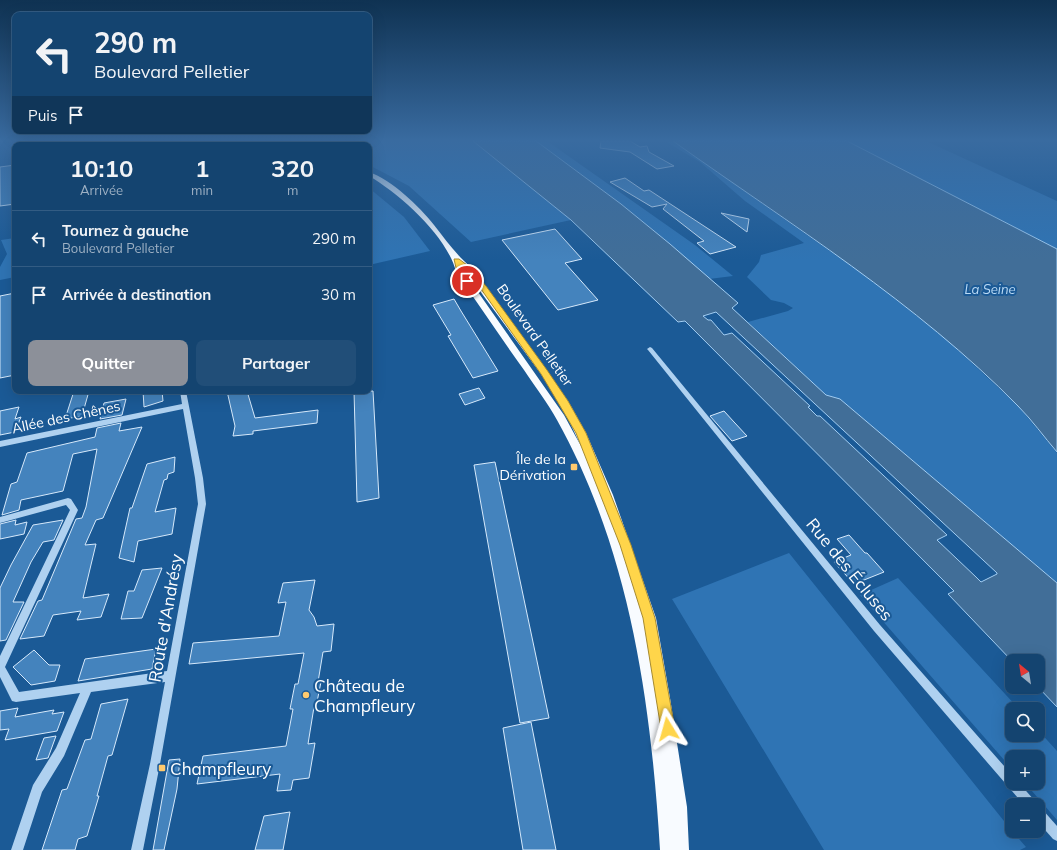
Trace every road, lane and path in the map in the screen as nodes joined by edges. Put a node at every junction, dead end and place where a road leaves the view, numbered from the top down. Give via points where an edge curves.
1 (380, 181) edge
2 (457, 260) junction
3 (650, 349) dead end
4 (183, 394) edge
5 (185, 406) junction
6 (0, 444) edge
7 (0, 520) edge
8 (0, 667) edge
9 (170, 676) junction
10 (88, 687) junction
11 (1025, 798) edge
12 (1045, 821) edge
13 (1057, 835) edge
14 (17, 850) edge
15 (137, 850) edge
16 (668, 850) edge
17 (681, 850) edge

1 - 2 main road, Boulevard Pelletier via 420,212
2 - 16 main road, Boulevard Pelletier via 460,272 572,435 599,496 615,541 637,624 653,701 666,808
2 - 17 main road, Boulevard Pelletier via 483,288 565,403 581,433 626,545 649,618 664,698
3 - 11 street, Rue des Écluses via 877,628
4 - 5 street, Route d'Andrésy
5 - 6 street, Allée des Chênes
5 - 9 street, Route d'Andrésy via 202,504
7 - 8 street via 68,501 74,510
8 - 10 street via 16,697
9 - 10 street
9 - 15 street, Route d'Andrésy
10 - 14 street via 60,752 37,789
12 - 13 street

